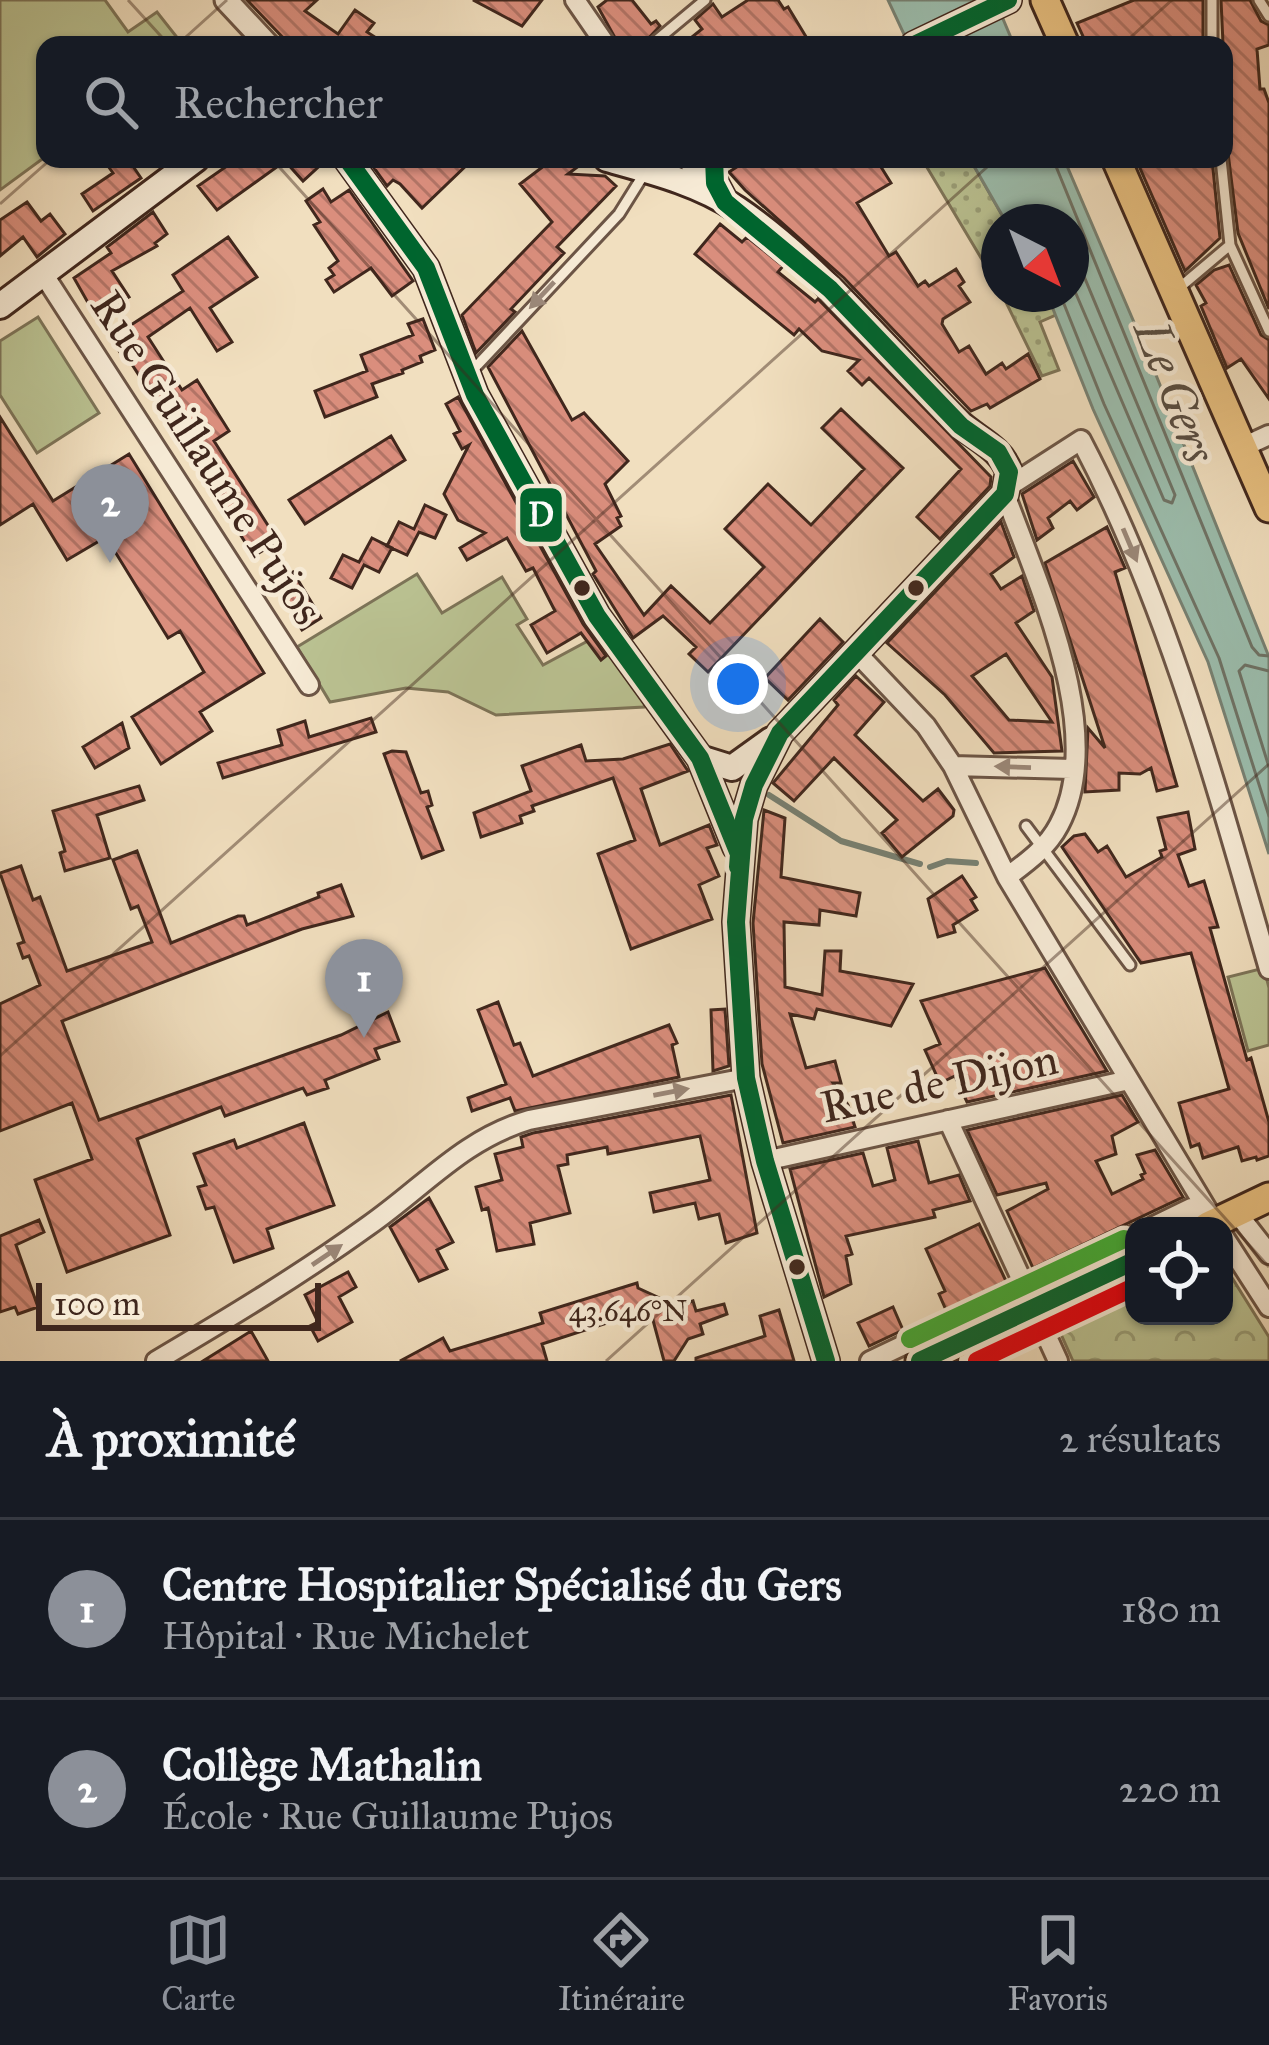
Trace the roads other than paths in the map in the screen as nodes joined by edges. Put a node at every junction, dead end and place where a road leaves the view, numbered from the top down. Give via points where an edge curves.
1 (226, 0) edge
2 (705, 0) edge
3 (1008, 0) edge
4 (1045, 0) edge
5 (1212, 0) edge
6 (1258, 0) edge
7 (581, 2) edge
8 (1269, 16) edge
9 (260, 36) edge
10 (601, 36) edge
11 (662, 36) edge
12 (933, 36) edge
13 (1061, 36) edge
14 (1212, 36) edge
15 (184, 168) edge
16 (354, 168) edge
17 (639, 168) edge
18 (653, 168) edge
19 (1120, 168) edge
20 (1222, 168) edge
21 (646, 170) junction
22 (718, 181) edge
23 (1229, 245) junction
24 (42, 272) junction
25 (1175, 292) junction
26 (0, 306) edge
27 (1269, 331) edge
28 (466, 376) junction
29 (1269, 435) edge
30 (1243, 447) junction
31 (1006, 491) junction
32 (1269, 508) edge
33 (855, 652) junction
34 (310, 685) dead end
35 (780, 733) junction
36 (700, 758) junction
37 (953, 766) junction
38 (1072, 769) junction
39 (1026, 826) dead end
40 (1043, 848) junction
41 (739, 854) junction
42 (1007, 877) junction
43 (1130, 965) dead end
44 (1269, 969) edge
45 (746, 1078) junction
46 (1130, 1080) junction
47 (948, 1120) junction
48 (766, 1161) junction
49 (1269, 1197) edge
50 (1172, 1217) edge
51 (1206, 1217) edge
52 (1215, 1217) edge
53 (1233, 1218) edge
54 (1233, 1233) edge
55 (1125, 1239) edge
56 (1233, 1247) edge
57 (1269, 1254) edge
58 (1125, 1265) edge
59 (1025, 1287) junction
60 (1125, 1287) edge
61 (1269, 1307) edge
62 (1042, 1326) junction
63 (156, 1361) edge
64 (826, 1361) edge
65 (870, 1361) edge
66 (920, 1361) edge
67 (968, 1361) edge
68 (1058, 1361) edge

1 - 9 street
2 - 11 lane
3 - 12 main road
4 - 13 main road
5 - 14 lane
6 - 8 lane
7 - 10 street
15 - 24 main road
16 - 28 main road via 426,268
17 - 21 main road
18 - 21 main road
19 - 25 main road
20 - 23 lane
21 - 22 main road
21 -> 28 lane via 619,214
22 - 31 main road via 962,426 998,452 1009,472
23 - 25 lane
23 - 27 lane
24 - 26 main road
24 - 34 street, Rue Guillaume Pujos
25 - 30 main road
28 - 36 main road via 597,616
29 - 30 street
30 - 32 main road
31 - 33 main road
31 - 38 street via 1070,681
31 -> 44 street via 1081,440 1174,657
33 - 35 main road
33 - 37 street
35 - 36 main road via 732,768
35 - 41 main road via 754,785
36 - 41 main road
38 -> 37 street
37 - 42 street
38 - 40 street via 1065,811
39 - 40 lane
40 - 42 street
40 - 43 lane
41 - 45 main road
42 - 46 street
45 - 48 main road
63 -> 45 street via 260,1300 496,1130
46 - 47 street, Rue de Dijon
46 - 52 street
47 - 48 street, Rue de Dijon
47 - 59 street
48 - 64 main road
49 - 53 main road
50 - 51 street via 1191,1208
54 - 57 street
55 - 59 street
56 - 61 street
58 - 66 main road
59 - 65 street
60 - 62 street
62 - 67 street
62 - 68 street

